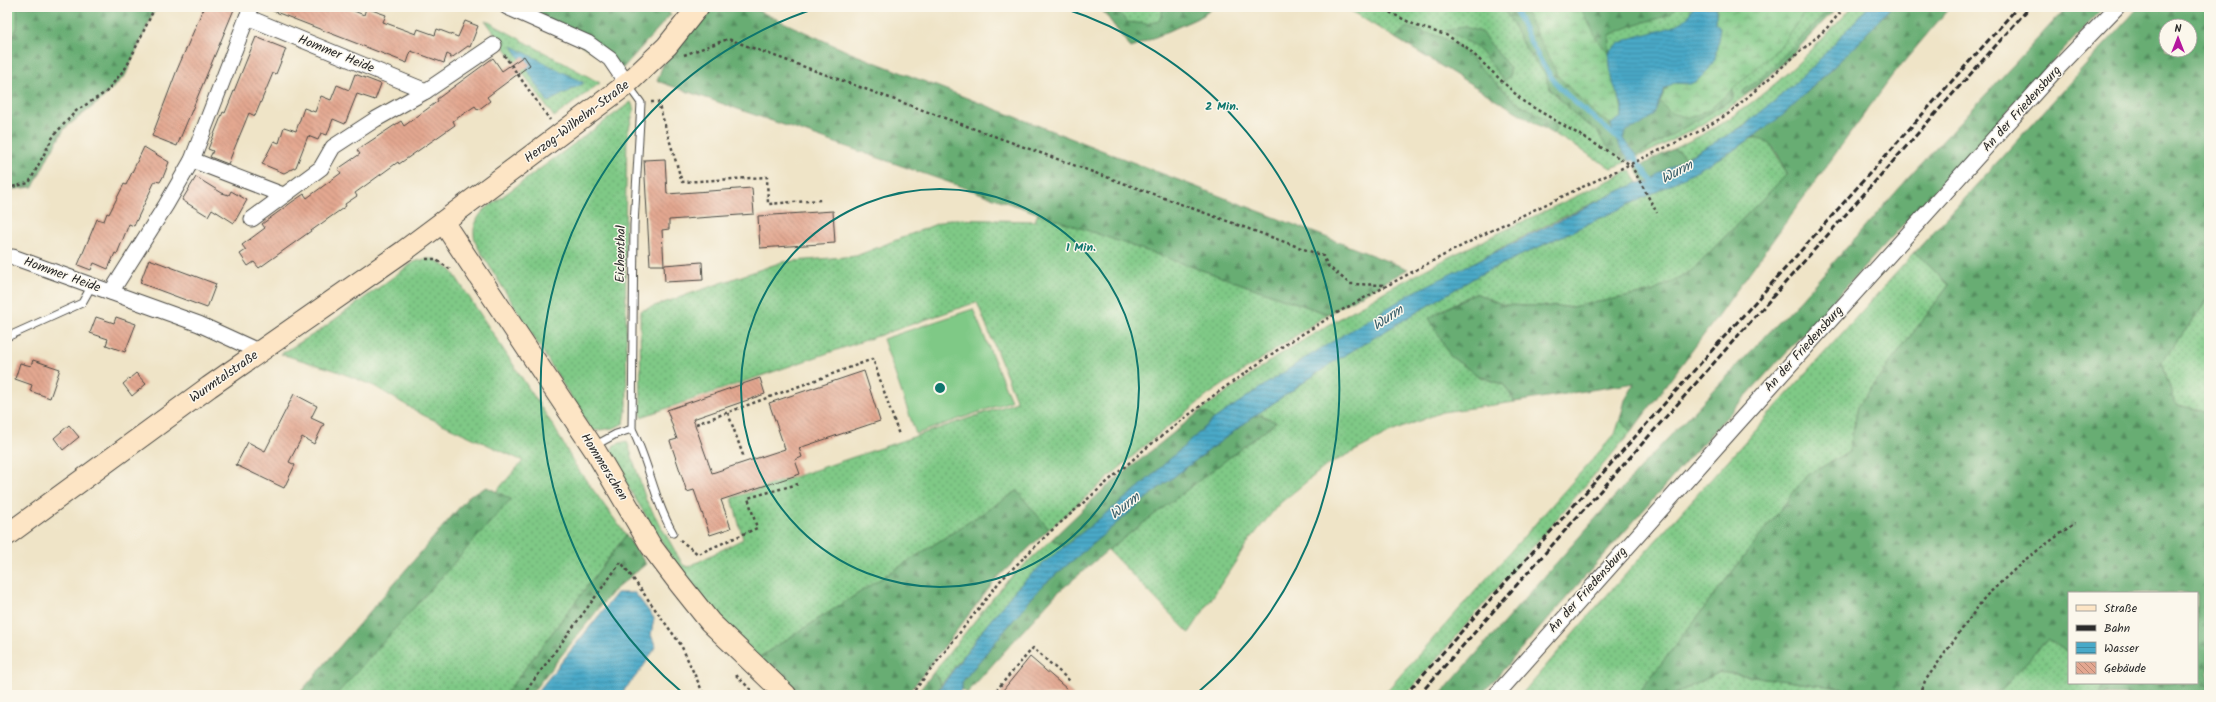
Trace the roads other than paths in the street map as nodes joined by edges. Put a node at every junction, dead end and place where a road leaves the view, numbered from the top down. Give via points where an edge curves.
1 (507, 7) edge
2 (698, 7) edge
3 (2117, 7) edge
4 (249, 12) edge
5 (494, 45) road end
6 (627, 84) junction
7 (426, 91) junction
8 (192, 160) junction
9 (283, 195) junction
10 (252, 219) dead end
11 (443, 222) junction
12 (13, 257) dead end
13 (91, 287) junction
14 (111, 292) junction
15 (7, 337) edge
16 (260, 352) junction
17 (632, 429) junction
18 (592, 447) junction
19 (673, 533) road end
20 (7, 535) edge
21 (786, 695) edge
22 (1496, 695) edge

1 - 6 street via 588,43 610,59
2 - 6 main road, Herzog-Wilhelm-Straße via 667,46
3 - 22 street, An der Friedensburg via 2053,73 1734,426
4 - 7 street, Hommer Heide
4 - 8 street, Hommer Heide
5 - 7 street
6 - 11 main road, Herzog-Wilhelm-Straße
6 - 17 lane, Eichenthal via 640,103 634,240
7 - 9 street via 333,147 321,168
8 - 9 street
8 - 14 street, Hommer Heide
9 - 10 street
11 - 16 main road, Wurmtalstraße
11 - 18 main road, Hommerschen
12 - 13 street, Hommer Heide
13 - 14 street, Hommer Heide
13 - 15 lane via 82,303
14 - 16 street, Hommer Heide via 206,327
16 - 20 main road, Wurmtalstraße
17 - 18 lane via 616,434
17 - 19 lane, Eichenthal via 662,514
18 - 21 main road, Hommerschen via 651,546 679,583 710,622

